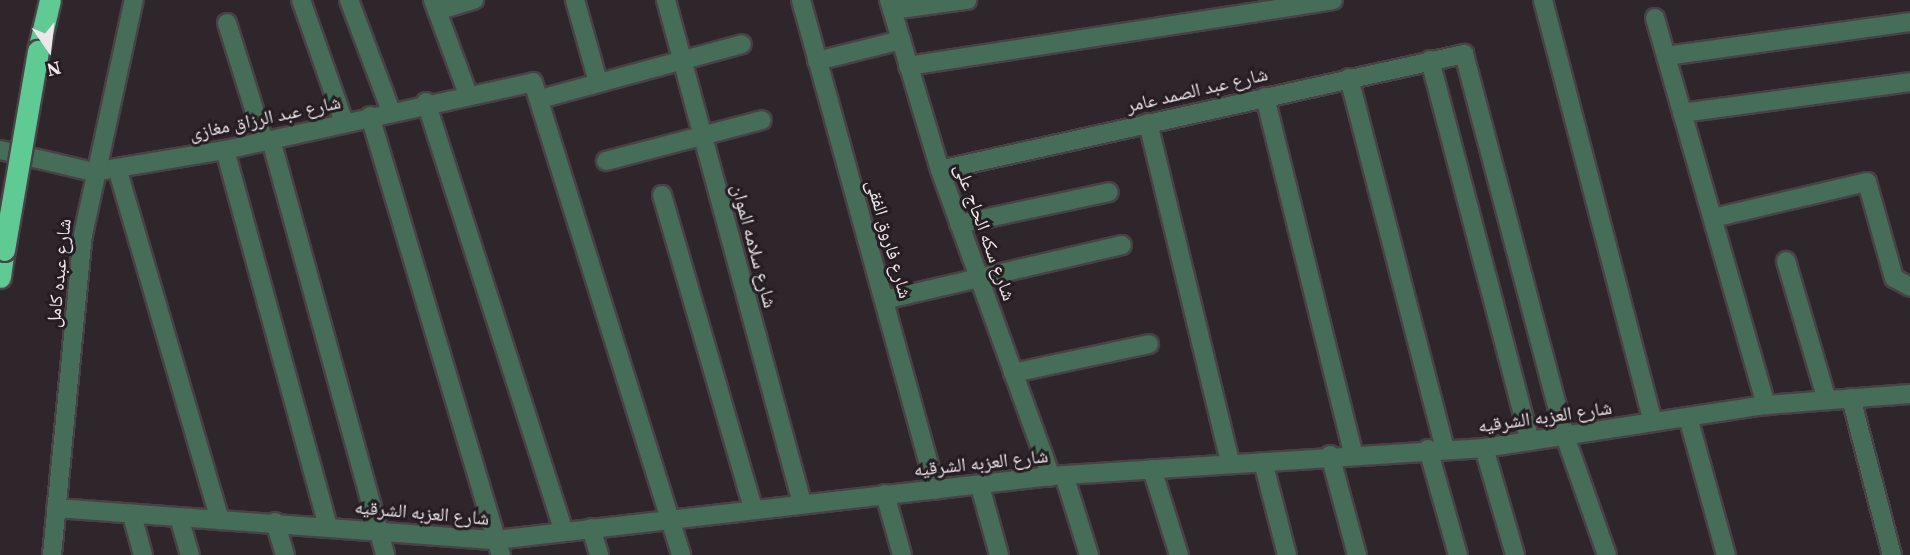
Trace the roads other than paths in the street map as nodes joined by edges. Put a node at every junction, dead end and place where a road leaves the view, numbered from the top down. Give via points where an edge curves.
1 (50, 0) edge
2 (134, 0) edge
3 (301, 0) edge
4 (349, 0) edge
5 (474, 0) edge
6 (575, 0) edge
7 (666, 0) edge
8 (801, 0) edge
9 (967, 0) edge
10 (1333, 0) edge
11 (1542, 0) edge
12 (890, 5) edge
13 (435, 6) edge
14 (1655, 18) dead end
15 (1910, 22) edge
16 (226, 23) dead end
17 (901, 40) junction
18 (742, 44) dead end
19 (1666, 56) junction
20 (682, 59) junction
21 (1430, 60) junction
22 (817, 61) junction
23 (908, 66) junction
24 (1349, 78) junction
25 (598, 82) junction
26 (1910, 82) edge
27 (467, 92) junction
28 (538, 93) junction
29 (1265, 97) junction
30 (426, 102) junction
31 (391, 111) junction
32 (1682, 113) junction
33 (370, 116) junction
34 (762, 120) dead end
35 (344, 122) junction
36 (1148, 123) junction
37 (703, 135) junction
38 (267, 140) junction
39 (0, 150) edge
40 (225, 150) junction
41 (606, 161) dead end
42 (117, 167) junction
43 (940, 170) junction
44 (93, 172) junction
45 (1108, 192) dead end
46 (662, 195) dead end
47 (1713, 218) junction
48 (959, 224) junction
49 (1122, 245) dead end
50 (1786, 261) dead end
51 (0, 277) edge
52 (979, 277) junction
53 (1910, 287) edge
54 (884, 300) junction
55 (1149, 344) dead end
56 (1013, 373) junction
57 (1910, 394) edge
58 (1851, 398) junction
59 (1827, 400) junction
60 (1766, 405) junction
61 (1688, 417) junction
62 (1653, 422) junction
63 (1565, 436) junction
64 (1530, 441) junction
65 (1484, 448) junction
66 (1436, 449) junction
67 (1353, 452) junction
68 (1330, 455) junction
69 (1263, 462) junction
70 (1230, 463) junction
71 (1152, 468) junction
72 (1058, 475) junction
73 (980, 486) junction
74 (936, 490) junction
75 (885, 494) junction
76 (802, 503) junction
77 (56, 508) junction
78 (753, 508) junction
79 (132, 514) junction
80 (179, 517) junction
81 (672, 517) junction
82 (220, 520) junction
83 (275, 522) junction
84 (328, 526) junction
85 (591, 528) junction
86 (378, 530) junction
87 (564, 531) junction
88 (498, 547) edge
89 (52, 555) edge
90 (143, 555) edge
91 (190, 555) edge
92 (285, 555) edge
93 (385, 555) edge
94 (599, 555) edge
95 (681, 555) edge
96 (902, 555) edge
97 (999, 555) edge
98 (1089, 555) edge
99 (1179, 555) edge
100 (1287, 555) edge
101 (1357, 555) edge
102 (1458, 555) edge
103 (1515, 555) edge
104 (1607, 555) edge
105 (1726, 555) edge
106 (1892, 555) edge

1 - 51 highway, bridge
2 - 44 street, شارع عبده كامل
3 - 35 street
4 - 31 street
5 - 13 street
6 - 25 street
7 - 20 street, شارع سلامه الموان
8 - 22 street, شارع فاروق الفقى
9 - 12 street
10 - 23 street
11 - 62 street
12 - 17 street, شارع سكه الحاج على
13 - 27 street
14 - 19 street
15 - 19 street
16 - 38 street
17 - 22 street
17 - 23 street, شارع سكه الحاج على
18 - 20 street, شارع عبد الرزاق مغازى
19 - 32 street
20 - 25 street, شارع عبد الرزاق مغازى
20 - 37 street, شارع سلامه الموان
21 - 24 street, شارع عبد الصمد عامر
21 - 63 street, شارع عبد الصمد عامر via 1464,54
21 - 64 street
22 - 54 street, شارع فاروق الفقى
23 - 43 street, شارع سكه الحاج على
24 - 29 street, شارع عبد الصمد عامر
24 - 66 street
25 - 28 street, شارع عبد الرزاق مغازى
26 - 32 street
27 - 28 street, شارع عبد الرزاق مغازى via 527,81
27 - 30 street, شارع عبد الرزاق مغازى
28 - 81 street
29 - 36 street, شارع عبد الصمد عامر
29 - 67 street
30 - 31 street, شارع عبد الرزاق مغازى
30 - 87 street
31 - 33 street, شارع عبد الرزاق مغازى
32 - 47 street
33 - 35 street, شارع عبد الرزاق مغازى
33 - 88 street
34 - 37 street
35 - 38 street, شارع عبد الرزاق مغازى
36 - 43 street, شارع عبد الصمد عامر
36 - 70 street
37 - 41 street
37 - 76 street, شارع سلامه الموان
38 - 40 street, شارع عبد الرزاق مغازى
38 - 86 street
39 - 44 street, شارع عبد الرزاق مغازى
40 - 42 street, شارع عبد الرزاق مغازى
40 - 84 street
42 - 44 street, شارع عبد الرزاق مغازى
42 - 82 street
43 - 48 street, شارع سكه الحاج على
44 - 77 street, شارع عبده كامل
45 - 48 street
46 - 78 street
47 - 53 street via 1867,181 1894,278
47 - 60 street
48 - 52 street, شارع سكه الحاج على
49 - 52 street
50 - 59 street
52 - 54 street
52 - 56 street, شارع سكه الحاج على
54 - 74 street, شارع فاروق الفقى
55 - 56 street
56 - 72 street, شارع سكه الحاج على
57 - 58 street, شارع العزبه الشرقيه
58 - 59 street, شارع العزبه الشرقيه
58 - 106 street
59 - 60 street, شارع العزبه الشرقيه
60 - 61 street, شارع العزبه الشرقيه
61 - 62 street, شارع العزبه الشرقيه
61 - 105 street
62 - 63 street, شارع العزبه الشرقيه
63 - 64 street, شارع العزبه الشرقيه
63 - 104 street
64 - 65 street, شارع العزبه الشرقيه
65 - 66 street, شارع العزبه الشرقيه
65 - 103 street
66 - 67 street, شارع العزبه الشرقيه
66 - 102 street
67 - 68 street, شارع العزبه الشرقيه
68 - 69 street, شارع العزبه الشرقيه
68 - 101 street
69 - 70 street, شارع العزبه الشرقيه
69 - 100 street
70 - 71 street, شارع العزبه الشرقيه
71 - 72 street, شارع العزبه الشرقيه
71 - 99 street
72 - 73 street, شارع العزبه الشرقيه
72 - 98 street, شارع سكه الحاج على
73 - 74 street, شارع العزبه الشرقيه
73 - 97 street
74 - 75 street, شارع العزبه الشرقيه
75 - 76 street, شارع العزبه الشرقيه
75 - 96 street
76 - 78 street, شارع العزبه الشرقيه
77 - 79 street, شارع العزبه الشرقيه
77 - 89 street, شارع عبده كامل
78 - 81 street, شارع العزبه الشرقيه
79 - 80 street, شارع العزبه الشرقيه
79 - 90 street
80 - 82 street, شارع العزبه الشرقيه
80 - 91 street
81 - 85 street, شارع العزبه الشرقيه
81 - 95 street
82 - 83 street, شارع العزبه الشرقيه
83 - 84 street, شارع العزبه الشرقيه
83 - 92 street
84 - 86 street, شارع العزبه الشرقيه
85 - 87 street, شارع العزبه الشرقيه
85 - 94 street
86 - 88 street, شارع العزبه الشرقيه
86 - 93 street
87 - 88 street, شارع العزبه الشرقيه

